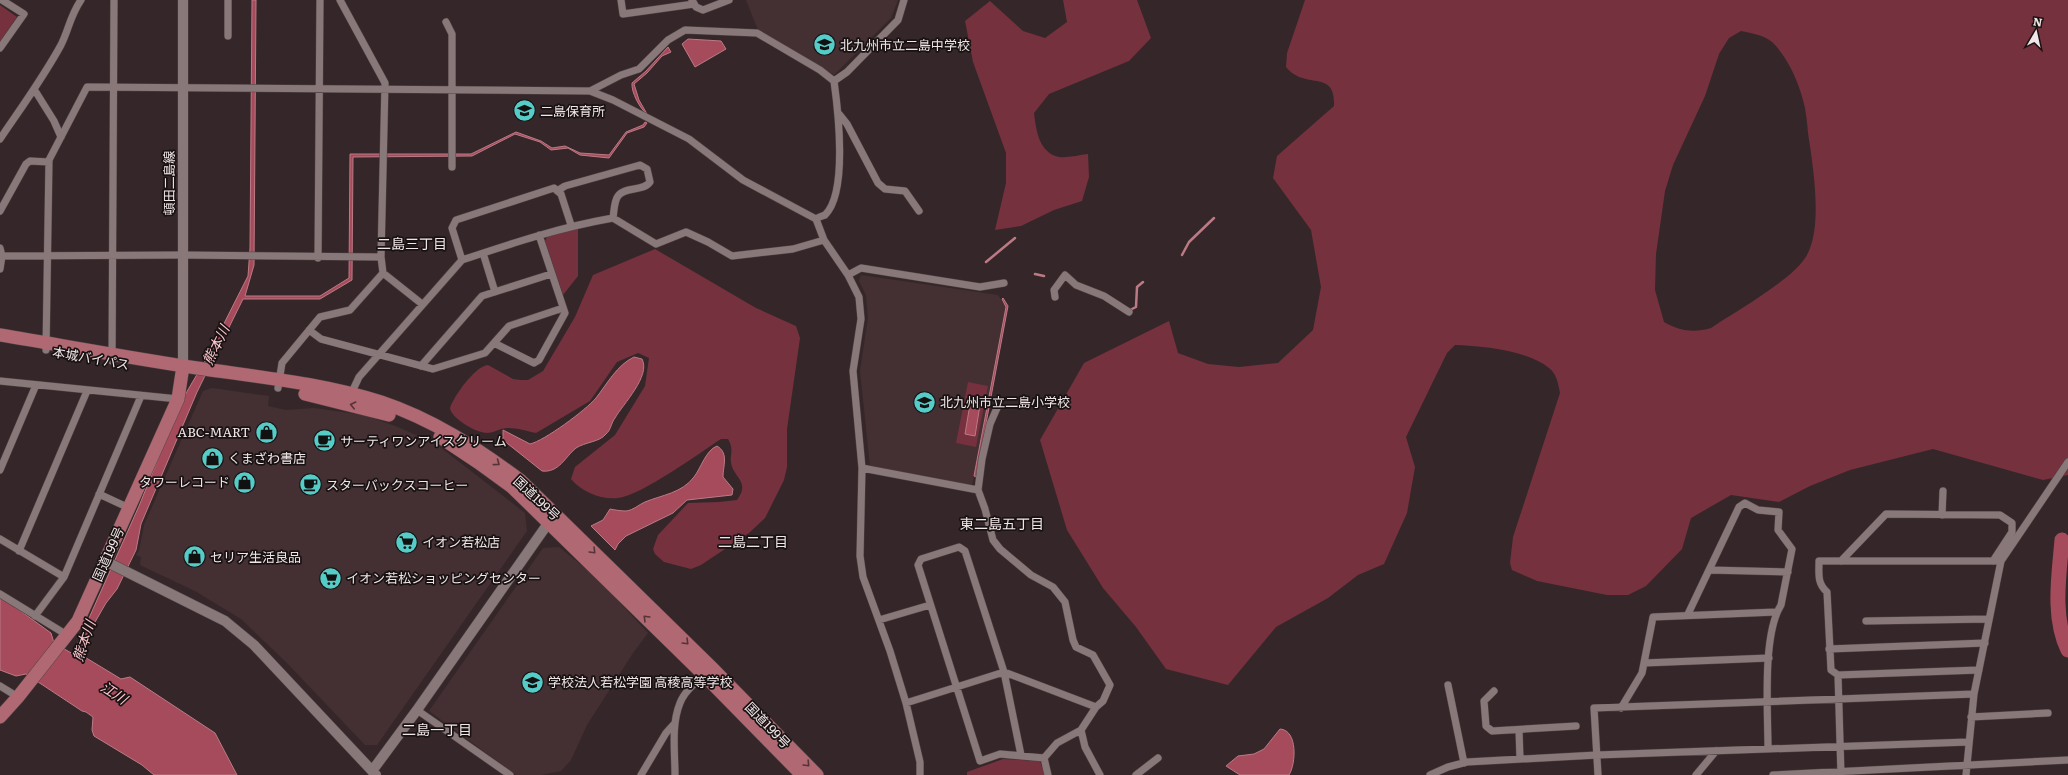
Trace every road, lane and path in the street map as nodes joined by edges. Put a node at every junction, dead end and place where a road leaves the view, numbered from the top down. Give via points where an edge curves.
1 (2, 0) edge
2 (81, 0) edge
3 (114, 0) edge
4 (183, 0) edge
5 (228, 0) edge
6 (320, 0) edge
7 (340, 0) edge
8 (621, 0) edge
9 (729, 0) edge
10 (904, 0) edge
11 (693, 2) edge
12 (446, 22) dead end
13 (228, 36) dead end
14 (0, 48) edge
15 (834, 81) junction
16 (113, 88) junction
17 (182, 88) junction
18 (319, 88) junction
19 (34, 89) junction
20 (383, 89) junction
21 (452, 90) junction
22 (590, 91) junction
23 (839, 114) junction
24 (61, 137) junction
25 (0, 139) edge
26 (49, 162) junction
27 (452, 167) dead end
28 (557, 191) junction
29 (0, 211) edge
30 (919, 211) dead end
31 (613, 218) junction
32 (816, 219) junction
33 (571, 225) junction
34 (539, 235) junction
35 (824, 240) junction
36 (0, 248) edge
37 (483, 253) junction
38 (111, 255) junction
39 (182, 255) junction
40 (1, 256) edge
41 (47, 257) junction
42 (381, 257) junction
43 (318, 258) junction
44 (462, 260) junction
45 (0, 269) edge
46 (383, 273) junction
47 (551, 274) junction
48 (848, 275) junction
49 (1004, 283) dead end
50 (495, 292) junction
51 (1055, 297) dead end
52 (422, 304) junction
53 (563, 308) junction
54 (1129, 312) dead end
55 (309, 330) junction
56 (0, 335) edge
57 (0, 342) edge
58 (494, 343) junction
59 (45, 346) junction
60 (379, 355) junction
61 (112, 358) junction
62 (421, 366) junction
63 (189, 370) junction
64 (0, 381) edge
65 (278, 384) junction
66 (36, 385) junction
67 (87, 391) junction
68 (351, 394) junction
69 (141, 396) junction
70 (178, 399) junction
71 (997, 408) dead end
72 (2068, 462) edge
73 (862, 468) junction
74 (0, 470) edge
75 (978, 490) junction
76 (1943, 491) dead end
77 (99, 494) junction
78 (129, 508) junction
79 (1942, 515) junction
80 (553, 519) junction
81 (0, 539) edge
82 (19, 551) junction
83 (105, 561) junction
84 (1841, 561) junction
85 (1993, 561) junction
86 (2001, 561) junction
87 (1709, 570) junction
88 (1788, 572) junction
89 (64, 577) junction
90 (0, 594) edge
91 (930, 605) junction
92 (1776, 612) junction
93 (1688, 614) junction
94 (35, 616) junction
95 (1989, 619) junction
96 (879, 620) junction
97 (1866, 621) dead end
98 (66, 637) junction
99 (1985, 643) junction
100 (1829, 649) junction
101 (1769, 658) junction
102 (1644, 663) junction
103 (1979, 670) junction
104 (1004, 672) junction
105 (704, 675) junction
106 (1838, 675) junction
107 (1448, 685) dead end
108 (0, 686) edge
109 (957, 687) junction
110 (1494, 691) dead end
111 (1974, 694) junction
112 (20, 695) junction
113 (1838, 699) junction
114 (1768, 702) junction
115 (906, 703) junction
116 (1096, 707) junction
117 (1621, 708) junction
118 (417, 710) junction
119 (2048, 713) dead end
120 (0, 717) edge
121 (1971, 717) junction
122 (675, 723) junction
123 (1576, 726) dead end
124 (1081, 730) junction
125 (1519, 730) junction
126 (1968, 742) junction
127 (1839, 747) junction
128 (1768, 749) junction
129 (1716, 751) junction
130 (1021, 755) junction
131 (1597, 755) junction
132 (1044, 758) junction
133 (1158, 758) dead end
134 (1520, 759) junction
135 (2068, 760) edge
136 (1464, 763) junction
137 (1966, 766) junction
138 (374, 773) edge
139 (1841, 773) edge
140 (510, 775) edge
141 (641, 775) edge
142 (675, 775) edge
143 (802, 775) edge
144 (817, 775) edge
145 (920, 775) edge
146 (1048, 775) edge
147 (1100, 775) edge
148 (1136, 775) edge
149 (1430, 775) edge
150 (1598, 775) edge
151 (1696, 775) edge
152 (1773, 775) edge
153 (1966, 775) edge

1 - 14 street via 24,14
2 - 19 street via 72,13 61,43
3 - 16 street
4 - 17 street, 頓田二島線
5 - 13 street
6 - 18 street
7 - 20 street via 385,83
8 - 11 street via 623,14
9 - 11 street via 703,10 696,7
10 - 15 street via 898,20 847,72
12 - 21 street via 452,34
15 - 22 street via 757,33 685,30 668,40 640,69 620,75
15 - 23 street
16 - 17 street
16 - 24 street via 87,88
16 - 38 street
17 - 18 street
17 - 39 street, 頓田二島線
18 - 20 street
18 - 43 street
19 - 24 street
19 - 25 street
20 - 21 street
20 - 42 street
21 - 22 street
21 - 27 street
22 - 32 street via 689,139 743,180
23 - 30 street via 878,183 885,189 905,192
23 - 32 street via 840,167 833,200 824,215
24 - 26 street
26 - 29 street via 30,161 26,164
26 - 41 street
28 - 31 street via 565,186 640,165 647,169 650,182 647,186 620,193
28 - 33 street
28 - 44 street via 554,188 456,220 452,228
31 - 33 street
31 - 35 street via 656,244 686,232 732,256 793,250
32 - 35 street
33 - 34 street
34 - 37 street
34 - 47 street
35 - 48 street
36 - 40 street
37 - 44 street
37 - 50 street
38 - 39 street
38 - 41 street
38 - 61 street
39 - 43 street
39 - 63 street, 頓田二島線
40 - 41 street
40 - 45 street
41 - 59 street
42 - 43 street
42 - 46 street
44 - 52 street
46 - 52 street
46 - 55 street via 350,310 320,317
47 - 50 street
47 - 53 street
48 - 49 street via 861,268 980,287
48 - 73 street via 859,297 861,319 853,371
50 - 62 street via 482,296
51 - 54 street via 1054,290 1065,275 1076,285 1104,296
52 - 60 street
53 - 58 street via 509,326
53 - 58 street via 565,313 539,360 534,362
55 - 60 street via 321,339
55 - 65 street via 282,363
56 - 59 highway, 本城バイパス
57 - 59 highway, 本城バイパス
58 - 62 street via 485,353 433,369
59 - 61 highway, 本城バイパス
60 - 62 street
60 - 68 street via 359,376
61 - 63 highway, 本城バイパス
63 - 65 highway, 国道199号
63 - 70 highway, 国道199号
64 - 66 street
65 - 68 highway, 国道199号
80 -> 65 highway, 国道199号 via 441,438 407,421
66 - 67 street
66 - 74 street
67 - 69 street
67 - 82 street
68 -> 80 highway, 国道199号 via 412,414 486,455 520,480
69 - 70 street
69 - 77 street
70 - 78 highway, 国道199号
71 - 75 street via 990,424
72 - 86 street
73 - 75 street
73 - 96 street via 860,556 863,577
75 - 116 street via 993,540 1031,575 1053,587 1065,602 1076,646 1093,655 1110,684 1103,701
76 - 79 street
77 - 78 street
77 - 89 street
78 - 83 highway, 国道199号
79 - 84 street via 1886,514
79 - 85 street via 2000,515 2012,523 2012,532
105 -> 80 highway, 国道199号
80 - 118 street
80 -> 144 highway, 国道199号 via 712,668
81 - 82 street
82 - 89 street
83 - 98 highway, 国道199号 via 78,621
83 - 138 street via 224,621 254,645
84 - 85 street
84 - 100 street via 1819,561 1818,581 1828,592
85 - 86 street
86 - 95 street
87 - 88 street
87 - 88 street via 1739,507 1746,503 1758,510 1779,512 1778,530 1792,549
87 - 93 street
88 - 92 street via 1781,605
89 - 94 street
90 - 94 street
91 - 96 street
91 - 104 street via 918,565 921,559 959,547 965,551
91 - 109 street
92 - 93 street
92 - 101 street via 1769,636
93 - 102 street via 1653,617
94 - 98 street
95 - 97 street
95 - 99 street
96 - 115 street
98 - 112 highway, 国道199号
99 - 100 street
99 - 103 street
100 - 106 street via 1831,670
101 - 102 street
101 - 114 street
102 - 117 street via 1642,673
103 - 106 street
103 - 111 street
104 - 109 street
104 - 116 street
104 - 130 street
105 - 122 street via 682,699
105 - 143 highway, 国道199号
106 - 113 street
107 - 136 street
108 - 112 street
109 - 115 street
109 - 130 street via 980,761 1000,754
110 - 125 street via 1484,701 1486,726 1492,731
111 - 113 street
111 - 121 street
112 - 120 highway, 国道199号
113 - 114 street
113 - 127 street
114 - 117 street
114 - 128 street
115 - 145 street via 920,762
116 - 124 street
117 - 131 street via 1594,708
118 - 138 street
118 - 140 street
119 - 121 street
121 - 126 street
122 - 141 street via 666,733
122 - 142 street
123 - 125 street
124 - 132 street via 1057,743
124 - 147 street via 1085,747
125 - 134 street
126 - 127 street
126 - 137 street
127 - 128 street
127 - 139 street
128 - 129 street
129 - 131 street
129 - 151 street
130 - 132 street
131 - 134 street
131 - 150 street
132 - 146 street
133 - 148 street
134 - 136 street
135 - 137 street
136 - 149 street
137 - 139 street
137 - 153 street
139 - 152 street

